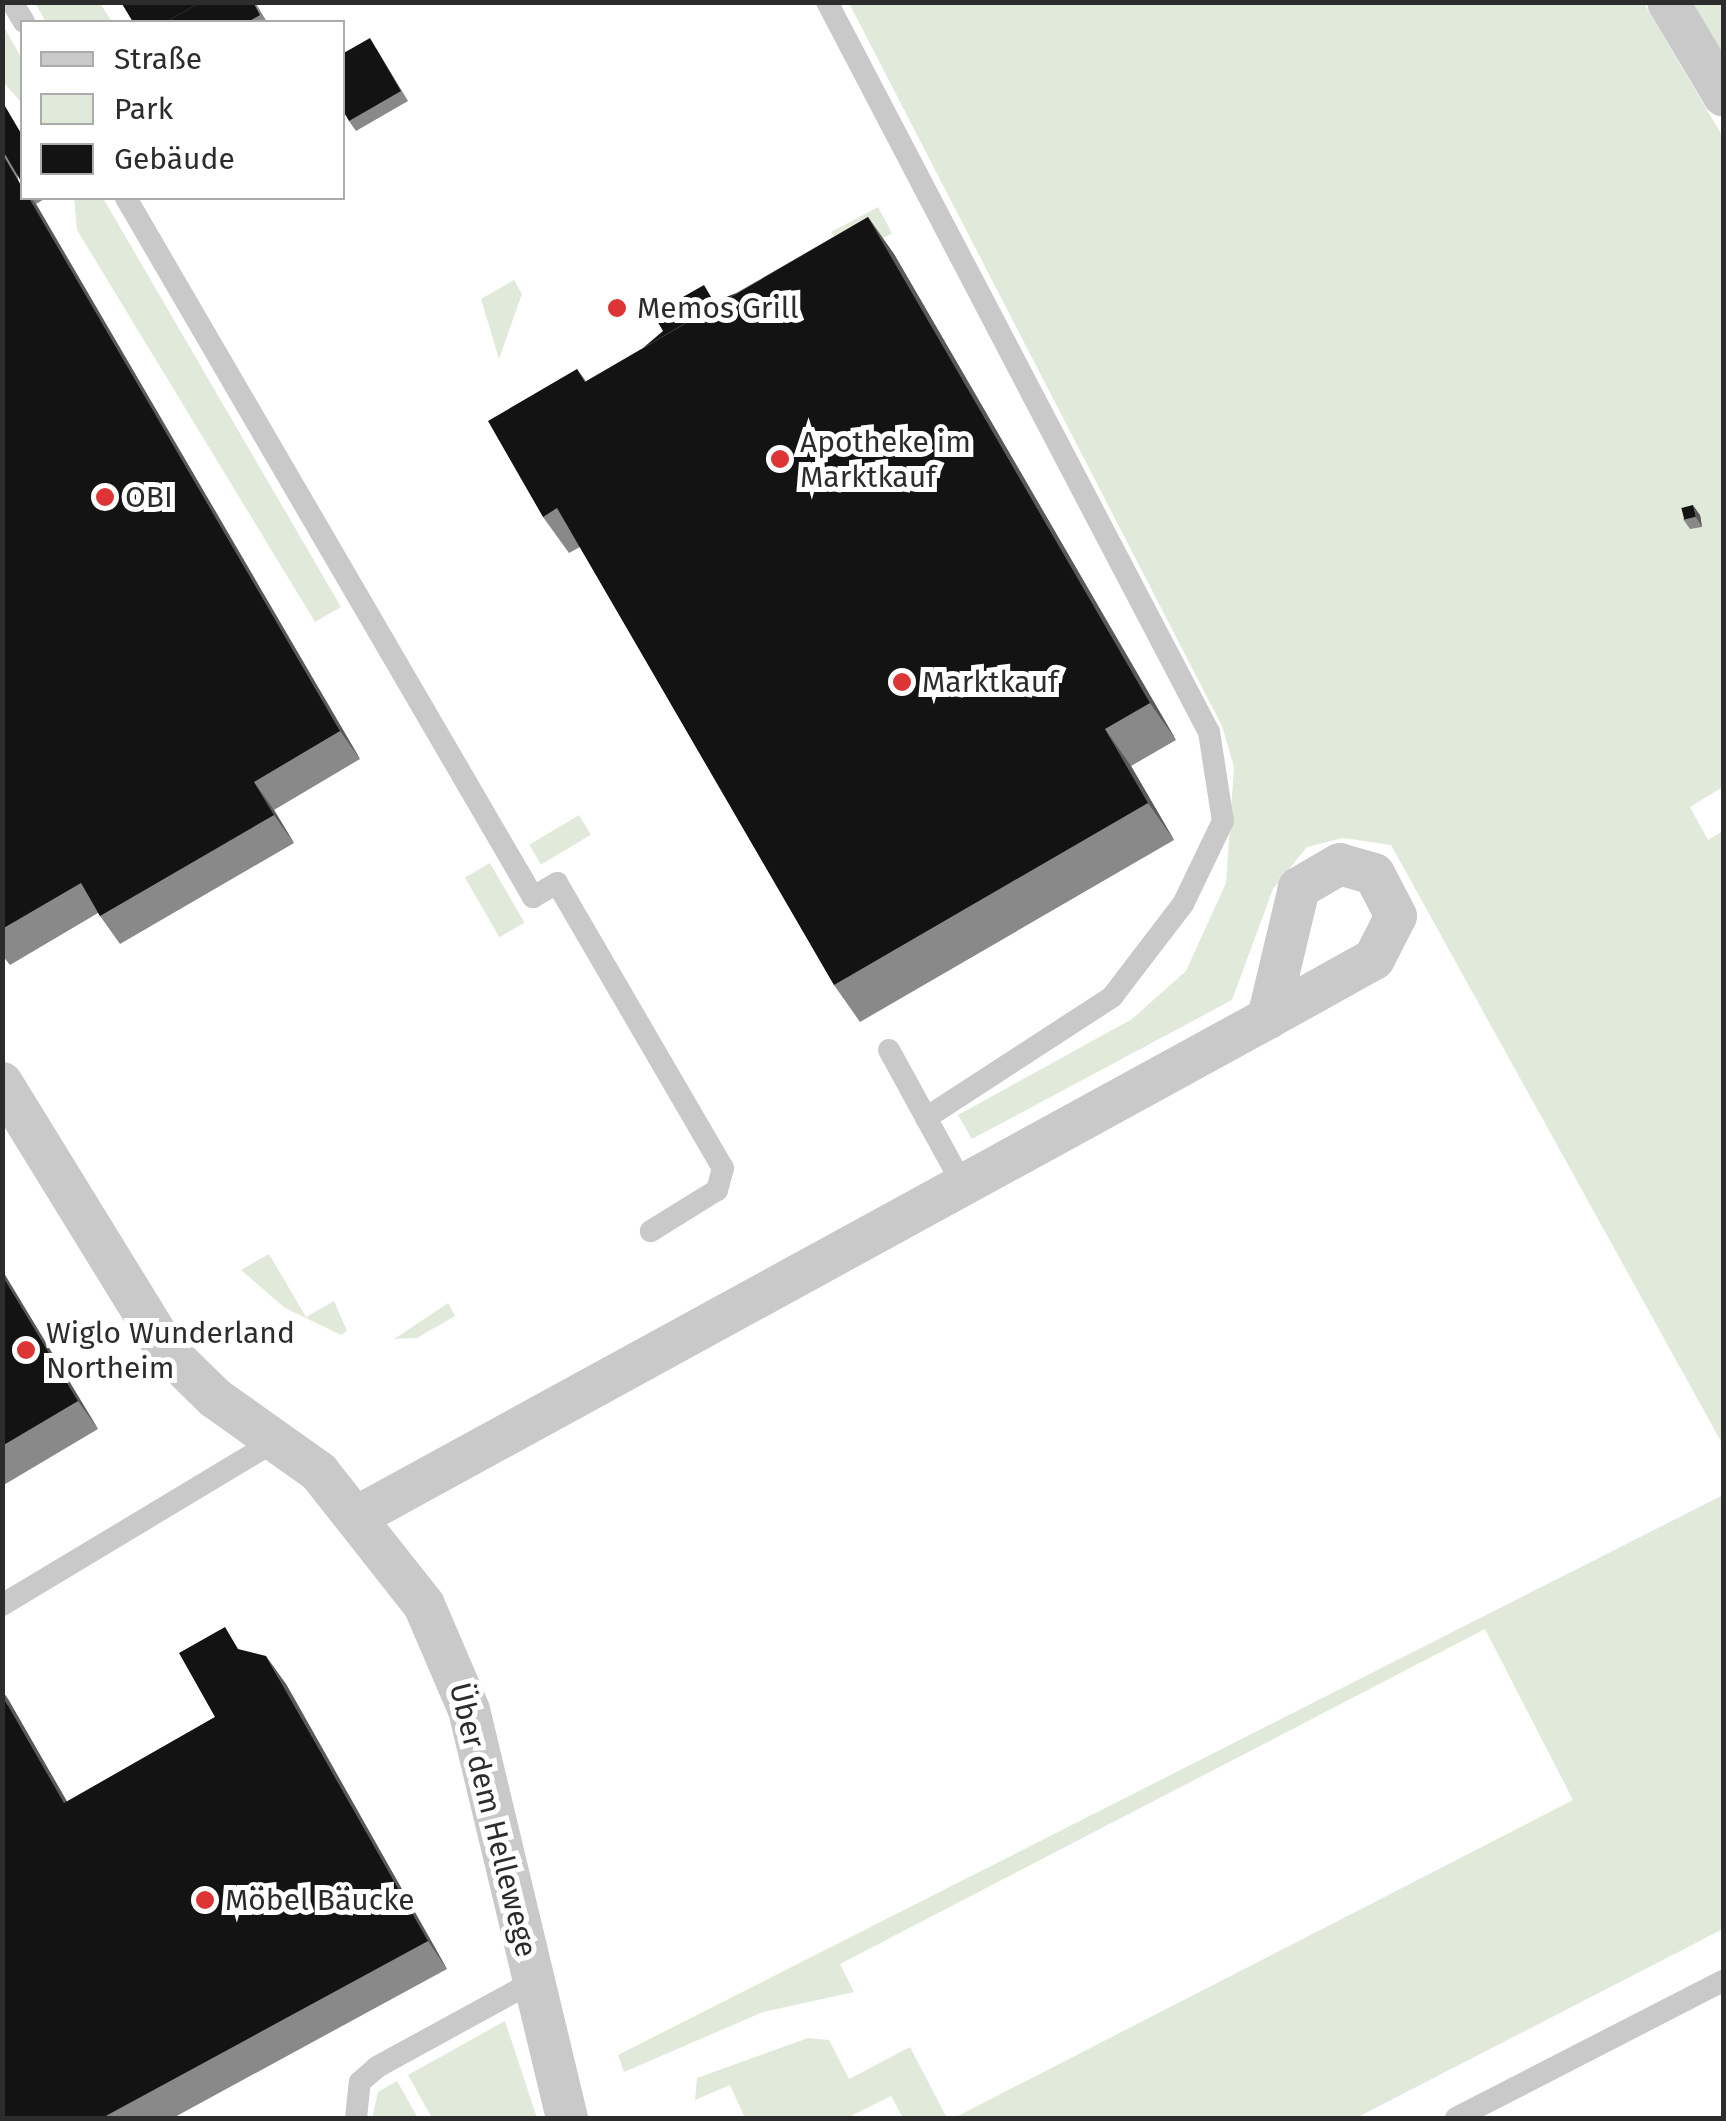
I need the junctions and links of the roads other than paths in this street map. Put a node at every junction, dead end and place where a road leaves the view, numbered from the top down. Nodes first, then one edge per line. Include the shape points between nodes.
1 (827, 2) edge
2 (1668, 2) edge
3 (1724, 96) edge
4 (127, 200) edge
5 (1268, 1018) dead end
6 (890, 1050) dead end
7 (2, 1083) edge
8 (926, 1118) junction
9 (963, 1186) junction
10 (651, 1230) dead end
11 (278, 1439) junction
12 (360, 1515) junction
13 (2, 1605) edge
14 (1724, 1980) edge
15 (534, 1981) junction
16 (356, 2118) edge
17 (567, 2118) edge
18 (1456, 2118) edge

1 - 8 lane via 1209,732 1223,822 1182,904 1112,996
2 - 3 street
4 - 10 lane via 533,897 557,883 723,1168 717,1190
5 - 9 street
6 - 8 lane
7 - 11 street, Über dem Hellewege via 156,1337 215,1398
8 - 9 lane
9 - 12 street
11 - 12 street, Über dem Hellewege
11 - 13 lane
12 - 15 street, Über dem Hellewege via 424,1604 456,1672
14 - 18 lane
15 - 16 lane via 377,2067 360,2082
15 - 17 street, Über dem Hellewege

